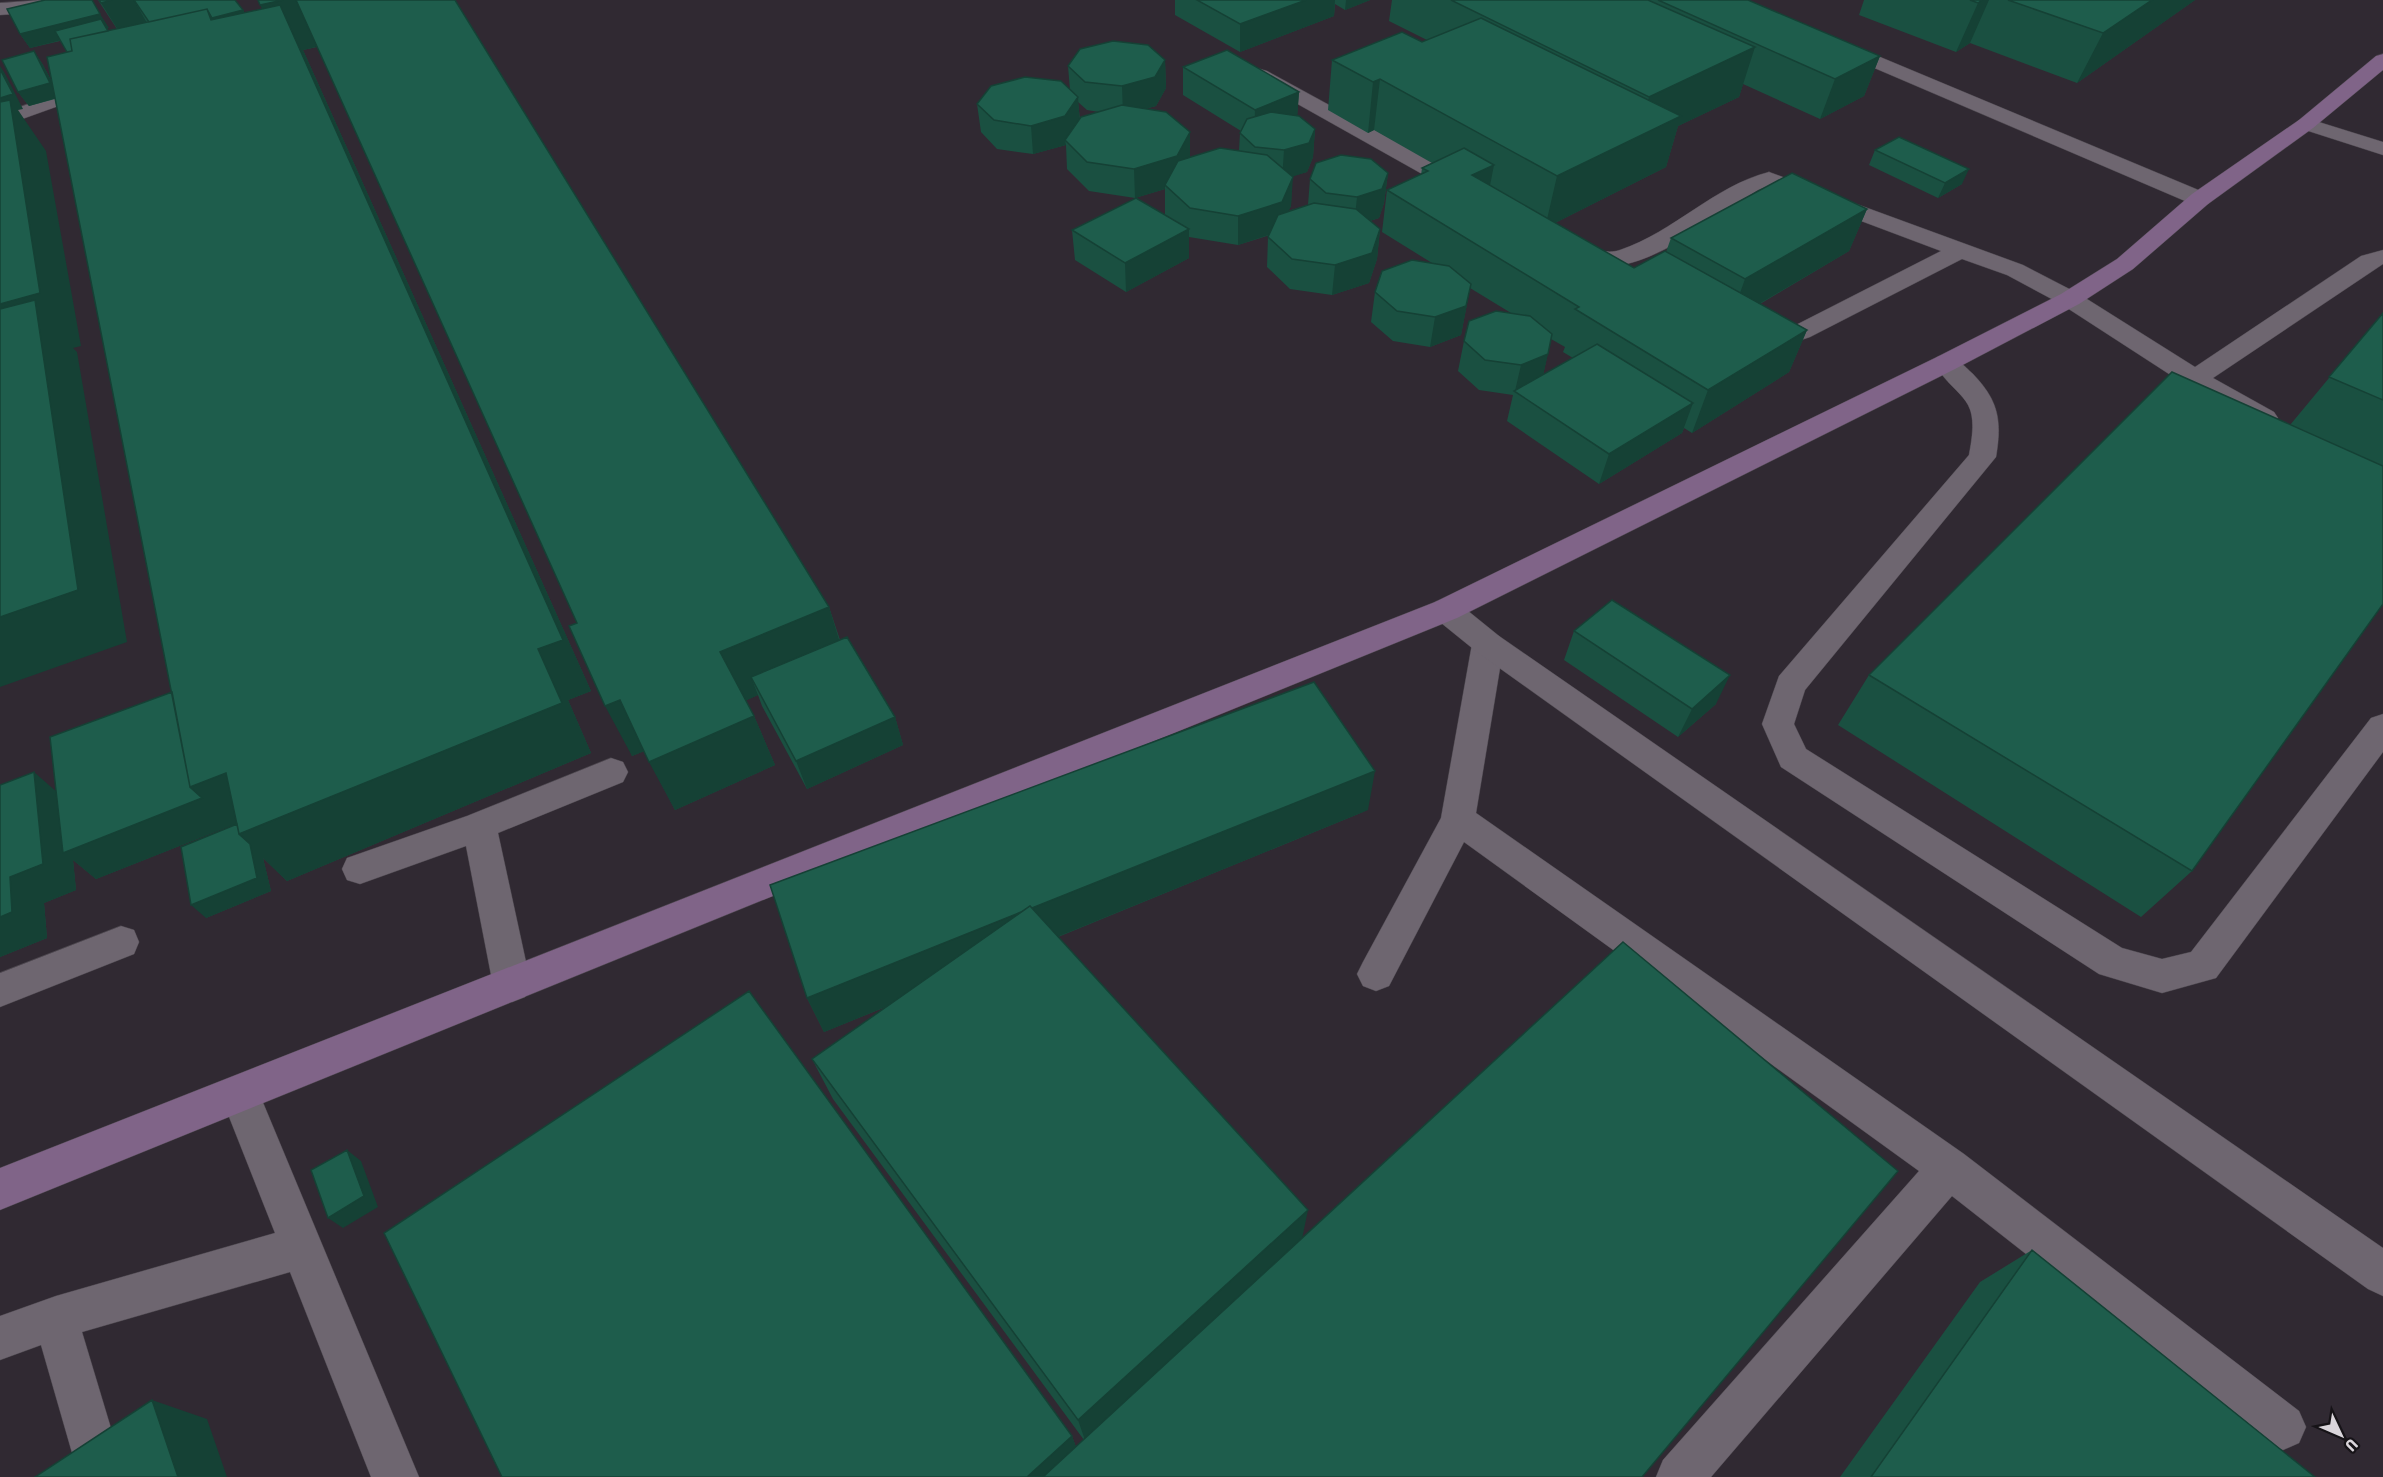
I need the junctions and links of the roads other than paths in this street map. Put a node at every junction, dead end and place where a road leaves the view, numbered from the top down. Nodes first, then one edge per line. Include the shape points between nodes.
1 (63, 0) edge
2 (0, 9) edge
3 (1818, 37) edge
4 (2383, 60) edge
5 (1243, 66) edge
6 (116, 80) edge
7 (0, 121) edge
8 (2306, 124) junction
9 (2383, 149) edge
10 (1482, 198) edge
11 (2200, 199) junction
12 (1555, 238) edge
13 (1962, 250) junction
14 (2383, 257) edge
15 (2070, 299) junction
16 (1801, 332) edge
17 (1946, 363) junction
18 (2195, 379) junction
19 (2289, 432) edge
20 (1446, 610) junction
21 (1488, 644) junction
22 (2383, 727) edge
23 (611, 772) dead end
24 (1458, 819) junction
25 (479, 826) junction
26 (360, 869) dead end
27 (121, 942) dead end
28 (1376, 975) dead end
29 (512, 985) junction
30 (0, 990) edge
31 (240, 1094) junction
32 (1949, 1168) junction
33 (0, 1189) edge
34 (302, 1247) junction
35 (2383, 1274) edge
36 (56, 1318) junction
37 (0, 1338) edge
38 (2283, 1427) dead end
39 (98, 1465) edge
40 (396, 1477) edge
41 (1680, 1477) edge

1 - 2 street
3 - 11 street
4 - 8 street
5 - 10 street
6 - 7 street
8 - 9 street
8 - 11 street
11 - 15 street via 2125,264
12 - 13 street via 1586,256 1610,261 1635,255 1750,185 1769,179
13 - 15 street via 2015,270
13 - 16 street
14 - 18 street via 2369,261
15 - 17 street
15 - 18 street
17 - 20 street
17 - 22 street via 1979,395 1989,430 1982,457 1790,685 1778,724 1793,758 2112,962 2162,976 2203,966
18 - 19 street
20 - 21 street
20 - 29 street
21 - 24 street
21 - 35 street
23 - 25 street
24 - 28 street
24 - 32 street
25 - 26 street
25 - 29 street
27 - 30 street
29 - 31 street
31 - 33 street
31 - 34 street
32 - 38 street
32 - 41 street
34 - 36 street
34 - 40 street
36 - 37 street
36 - 39 street

